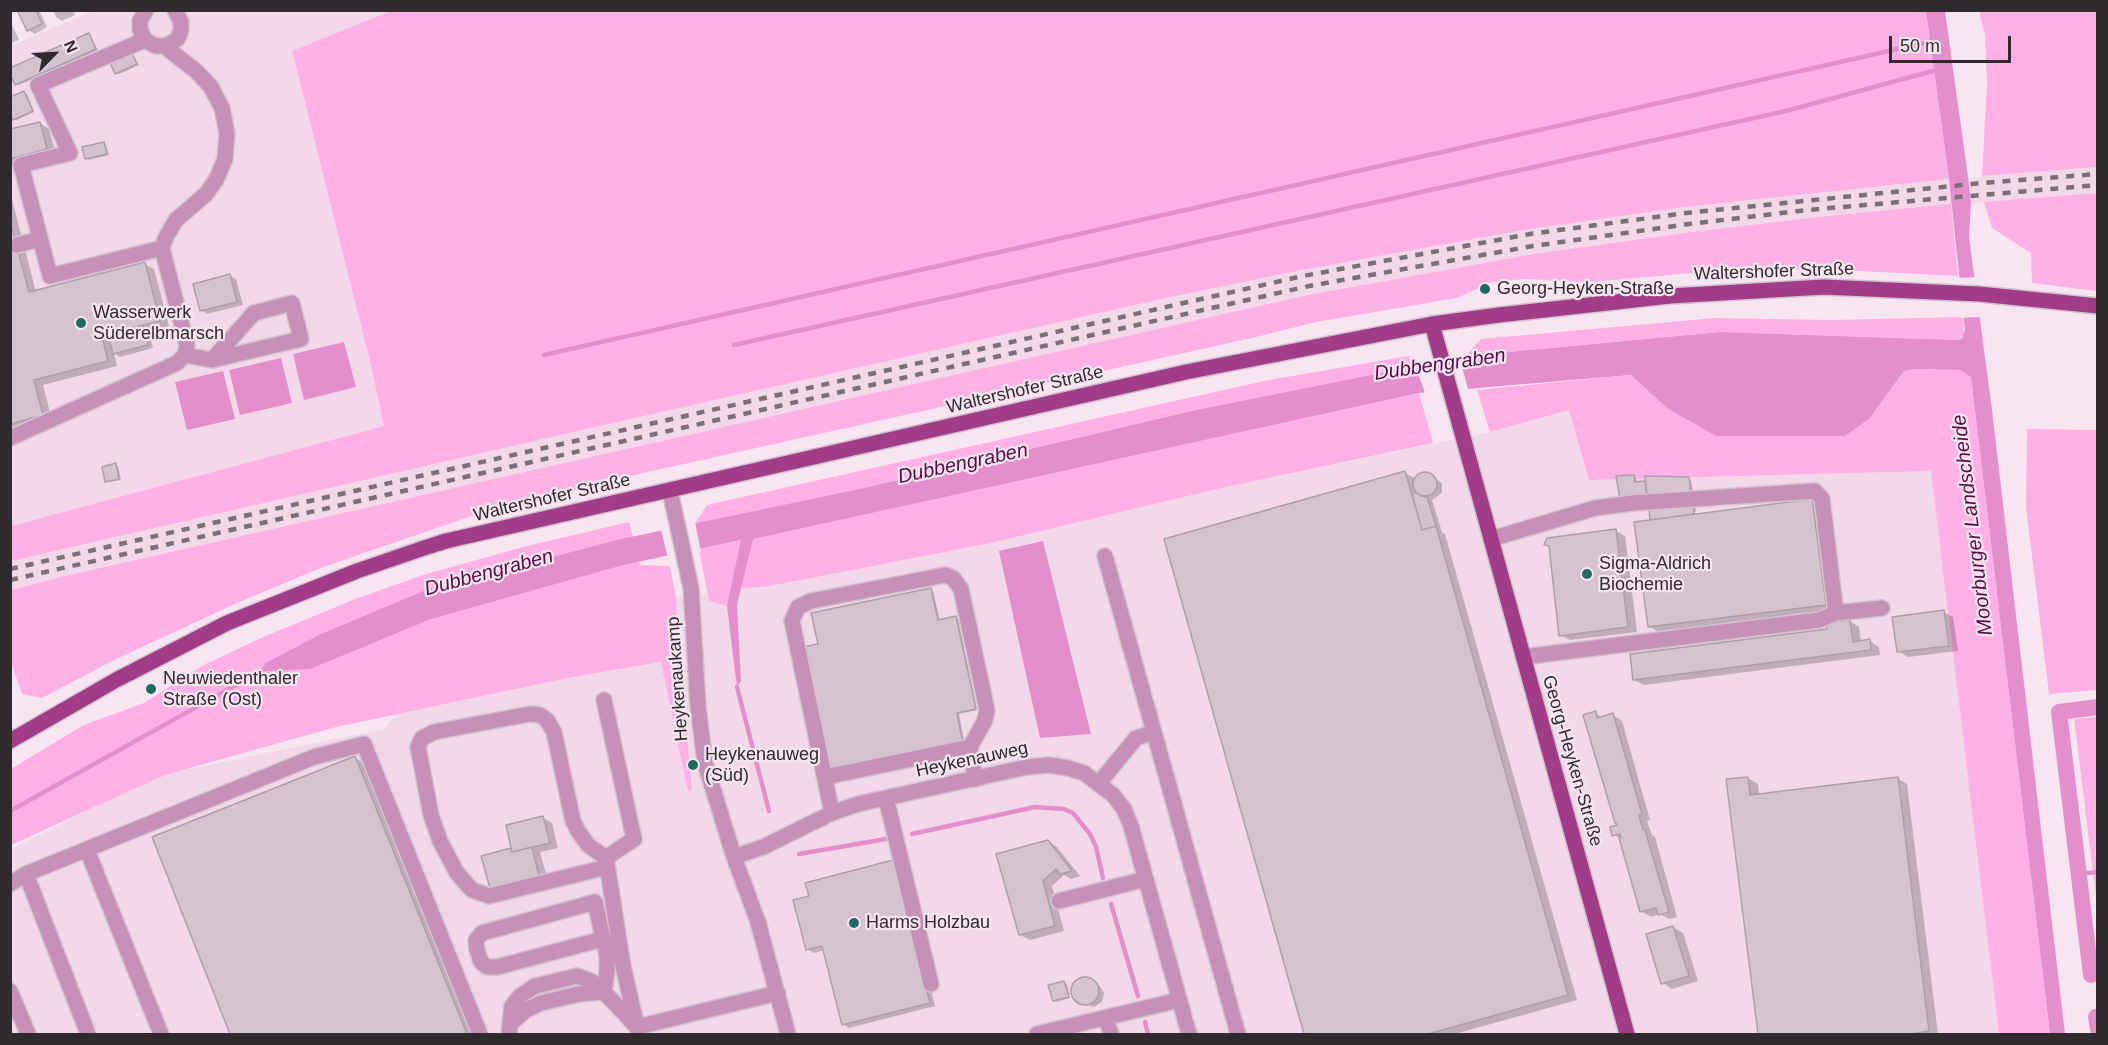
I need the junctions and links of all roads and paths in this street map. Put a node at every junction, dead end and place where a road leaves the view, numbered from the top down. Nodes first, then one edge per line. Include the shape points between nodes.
1 (146, 10) edge
2 (175, 10) edge
3 (145, 40) junction
4 (164, 46) junction
5 (40, 239) junction
6 (16, 245) dead end
7 (162, 248) junction
8 (2097, 306) edge
9 (1432, 324) junction
10 (185, 355) junction
11 (212, 360) junction
12 (10, 438) edge
13 (670, 491) junction
14 (1491, 539) junction
15 (1105, 556) dead end
16 (1882, 608) dead end
17 (1836, 613) junction
18 (1523, 657) junction
19 (604, 700) dead end
20 (1154, 732) junction
21 (10, 741) edge
22 (970, 747) junction
23 (825, 777) junction
24 (975, 779) junction
25 (1099, 783) junction
26 (886, 798) junction
27 (832, 813) junction
28 (87, 850) junction
29 (734, 857) junction
30 (607, 863) junction
31 (26, 874) junction
32 (1146, 879) junction
33 (10, 884) edge
34 (1059, 901) dead end
35 (603, 939) junction
36 (931, 984) dead end
37 (604, 992) junction
38 (778, 993) junction
39 (11, 994) edge
40 (1179, 1000) junction
41 (1106, 1018) junction
42 (510, 1029) edge
43 (635, 1032) edge
44 (28, 1035) edge
45 (88, 1035) edge
46 (161, 1035) edge
47 (480, 1035) edge
48 (788, 1035) edge
49 (1037, 1035) edge
50 (1111, 1035) edge
51 (1189, 1035) edge
52 (1238, 1035) edge
53 (1627, 1035) edge

1 - 3 street via 140,21
2 - 4 street via 181,30 178,38
3 - 4 street
3 - 5 street via 38,85 70,153 21,165
4 - 7 street via 211,87 222,108 227,133 225,159 216,180 176,220
5 - 6 street
5 - 7 street via 50,276
7 - 10 street via 187,345
8 - 9 main road, Waltershofer Straße via 1979,294 1824,287 1708,293
9 - 13 main road, Waltershofer Straße via 1186,372
9 - 14 main road, Georg-Heyken-Straße
10 - 11 street
10 - 12 street via 177,363
11 - 11 street via 300,339 292,303 254,313
13 - 21 main road, Waltershofer Straße via 446,541 357,571 227,623
13 - 29 street, Heykenaukamp via 687,562 705,763
14 - 17 street via 1595,508 1815,491 1822,499
14 - 18 main road, Georg-Heyken-Straße
15 - 20 street
16 - 17 street
17 - 18 street via 1819,620
18 - 53 main road, Georg-Heyken-Straße
19 - 30 street via 634,839
20 - 25 street via 1136,738
20 - 52 street
22 - 23 street
22 - 23 street via 987,710 961,589 953,578 945,575 811,601 798,607 792,621
22 - 24 street
23 - 27 street
24 - 25 street, Heykenauweg via 1049,765 1084,773
24 - 26 street, Heykenauweg
25 - 32 street, Heykenauweg via 1124,809
26 - 27 street, Heykenauweg
26 - 36 street
27 - 29 street, Heykenauweg
28 - 31 street
28 - 46 street
28 - 47 street via 314,757 364,744
29 - 38 street, Heykenaukamp
30 - 30 street via 489,896 472,890 457,873 431,815 418,747 422,738 434,732 540,715 554,732 573,820 588,845
30 - 43 street
31 - 33 street
31 - 45 street
32 - 34 street
32 - 40 street, Heykenauweg
35 - 35 street via 596,902 482,933 476,940 481,962 497,967
35 - 37 street via 608,971
37 - 42 street via 541,1003 526,1010
37 - 43 street
38 - 43 street
38 - 48 street, Heykenaukamp
39 - 44 street
40 - 41 street
40 - 51 street, Heykenauweg
41 - 49 street
41 - 50 street

